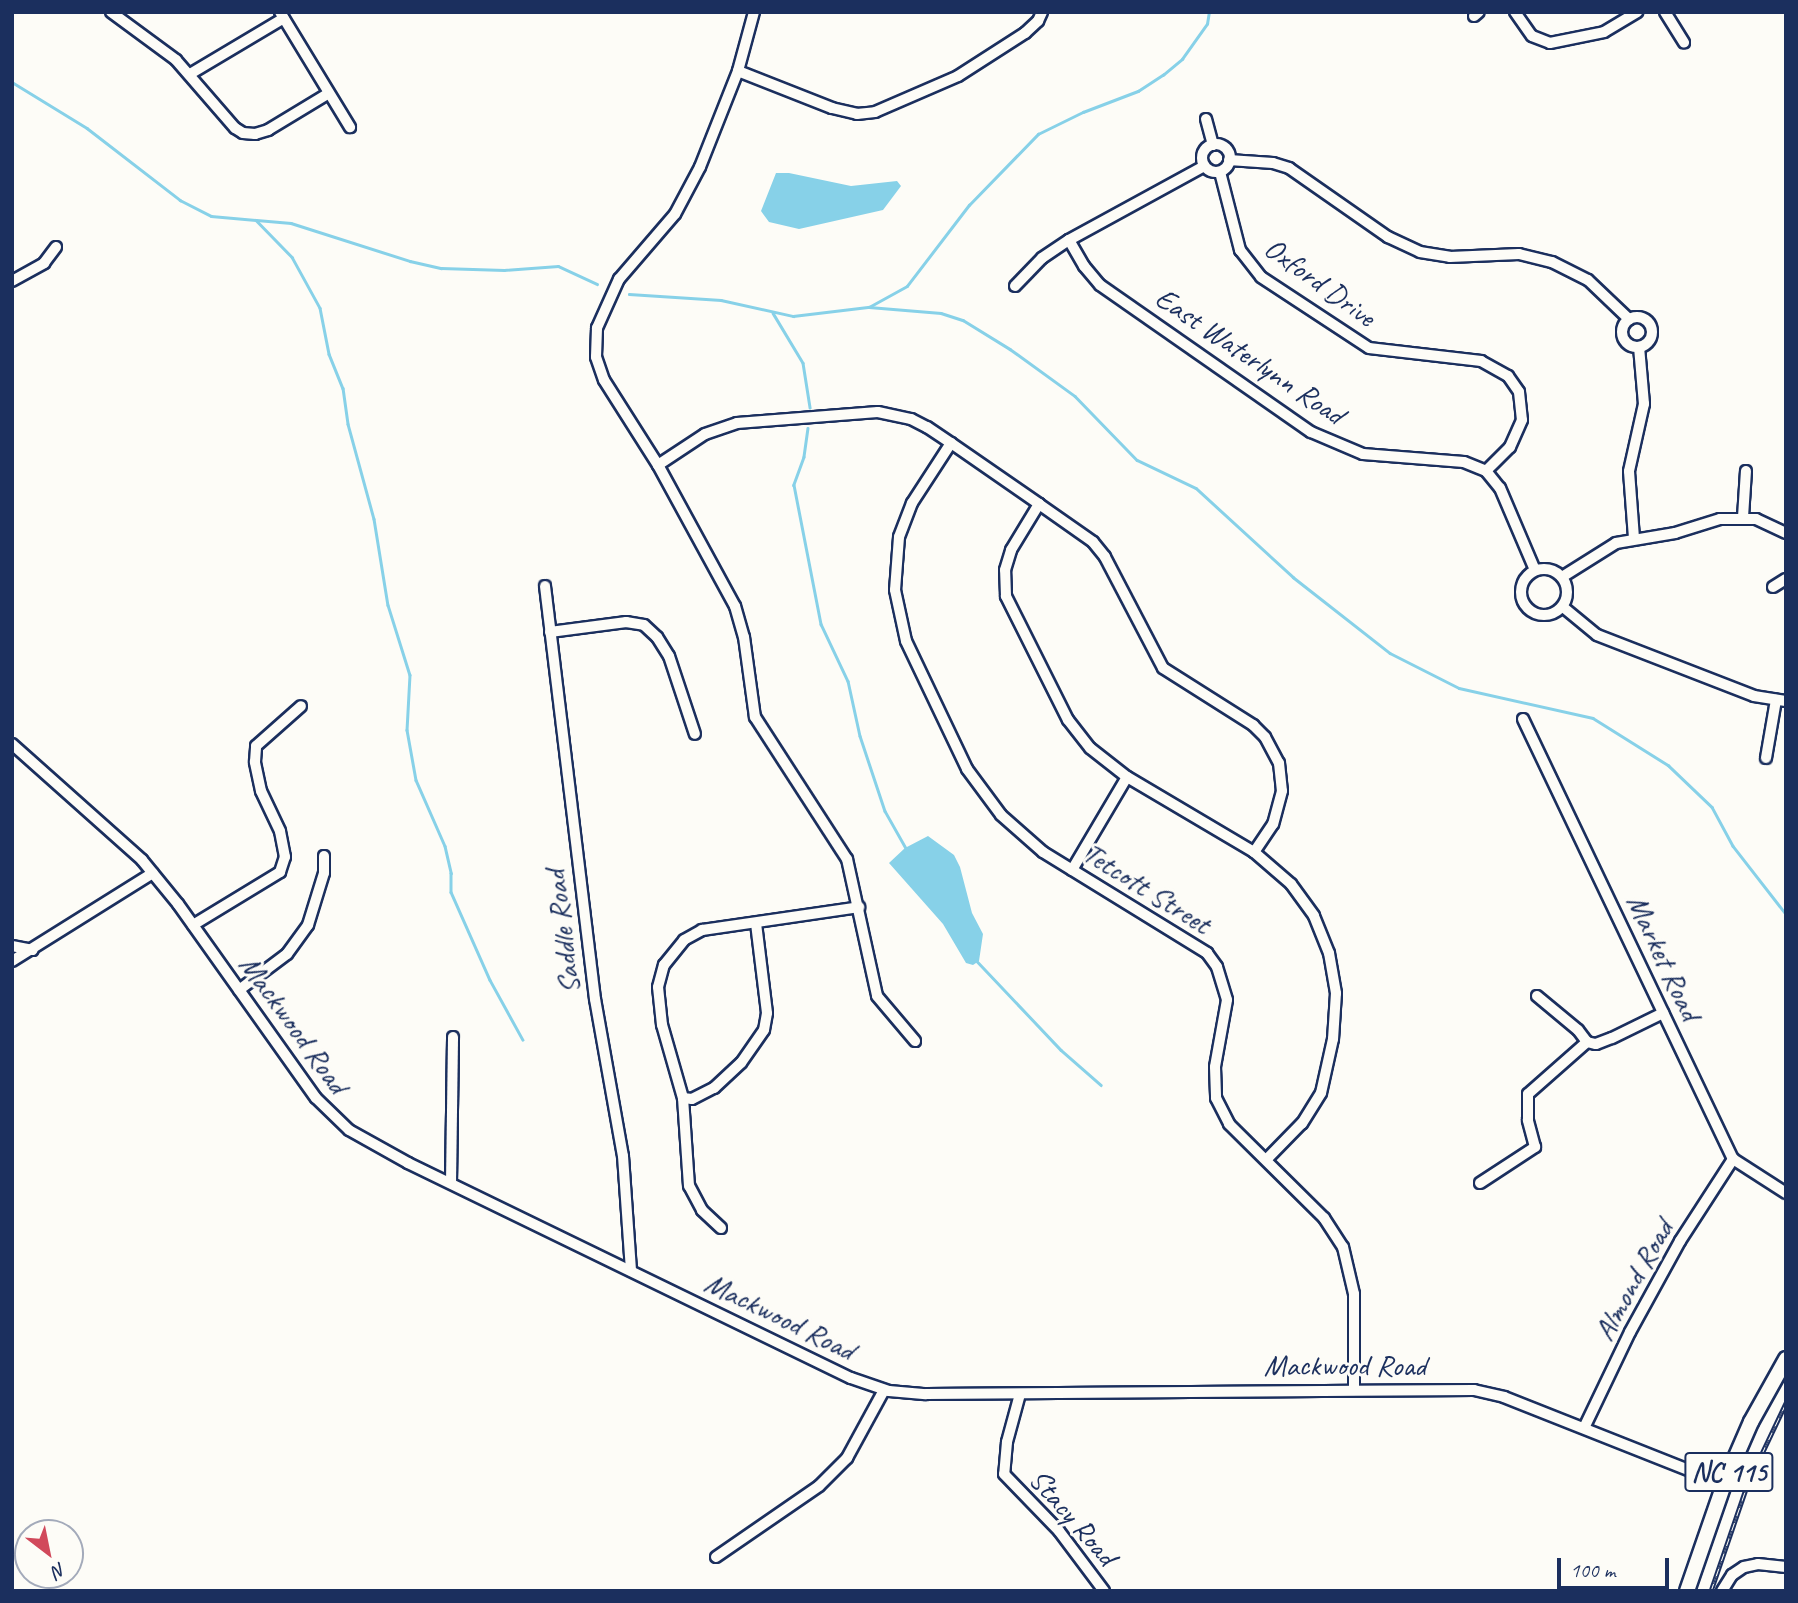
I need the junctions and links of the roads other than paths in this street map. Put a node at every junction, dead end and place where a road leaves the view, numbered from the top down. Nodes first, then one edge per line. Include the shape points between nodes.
1 (754, 12) edge
2 (1042, 12) edge
3 (1515, 12) edge
4 (1637, 12) edge
5 (1665, 12) edge
6 (118, 13) edge
7 (282, 15) edge
8 (1684, 42) dead end
9 (738, 71) junction
10 (190, 74) junction
11 (329, 93) junction
12 (1206, 119) dead end
13 (351, 127) dead end
14 (1213, 145) junction
15 (1229, 160) junction
16 (1204, 166) junction
17 (1220, 172) junction
18 (1069, 240) junction
19 (56, 247) dead end
20 (12, 281) edge
21 (1014, 286) dead end
22 (1629, 319) junction
23 (1639, 347) junction
24 (951, 443) junction
25 (658, 465) junction
26 (1486, 471) junction
27 (1746, 471) dead end
28 (1039, 504) junction
29 (1743, 517) junction
30 (1786, 533) edge
31 (1634, 538) junction
32 (1535, 570) junction
33 (1562, 577) junction
34 (1786, 579) edge
35 (545, 586) dead end
36 (1773, 587) dead end
37 (1563, 607) junction
38 (550, 632) junction
39 (1781, 700) edge
40 (300, 706) dead end
41 (1523, 719) dead end
42 (695, 734) dead end
43 (12, 744) edge
44 (1766, 758) dead end
45 (1127, 777) junction
46 (1254, 852) junction
47 (324, 856) dead end
48 (1073, 870) junction
49 (153, 873) junction
50 (859, 906) junction
51 (756, 924) junction
52 (193, 925) junction
53 (12, 946) edge
54 (33, 950) junction
55 (12, 961) edge
56 (239, 990) junction
57 (1537, 996) dead end
58 (1663, 1013) junction
59 (453, 1037) dead end
60 (915, 1041) dead end
61 (1587, 1042) junction
62 (682, 1098) junction
63 (1267, 1159) junction
64 (1733, 1159) junction
65 (451, 1183) junction
66 (1480, 1183) dead end
67 (1786, 1193) edge
68 (721, 1228) dead end
69 (631, 1270) junction
70 (1786, 1359) edge
71 (1354, 1389) junction
72 (884, 1390) junction
73 (1020, 1394) junction
74 (1584, 1428) junction
75 (1724, 1484) junction
76 (716, 1557) dead end
77 (1786, 1567) edge
78 (1104, 1591) edge
79 (1687, 1591) edge
80 (1722, 1591) edge

1 - 9 street
2 - 9 street via 1025,33 958,76 875,112 857,114 832,108
3 - 4 street via 1532,36 1550,43 1604,32
5 - 8 street
6 - 10 street
7 - 10 street
7 - 11 street
9 - 25 street via 680,205 620,279 597,328 596,357 604,380
10 - 11 street via 243,133 268,130
11 - 13 street
12 - 14 street
14 - 15 street via 1226,149
14 - 16 street via 1203,153
15 - 17 street
15 - 22 street via 1289,168 1388,237 1420,252 1450,257 1519,254 1552,262 1588,279
16 - 17 street
16 - 18 street
17 - 26 street, Oxford Drive via 1240,250 1261,277 1369,348 1481,361 1508,376 1519,392 1522,420 1510,447
18 - 21 street via 1042,258
18 - 26 street, East Waterlynn Road via 1101,285 1311,432 1363,454 1464,462
19 - 20 street via 44,262
22 - 23 street via 1623,337 1629,345
22 - 23 street via 1644,318 1652,330 1647,343
23 - 31 street via 1644,404 1629,471
24 - 25 street via 911,419 893,414 766,419 720,427
24 - 28 street
24 - 48 street, Tetcott Street via 912,503 899,537 895,590 900,622 950,734 985,796 1019,833
25 - 50 street via 735,606 755,717 848,859
26 - 32 street via 1500,488
27 - 29 street
28 - 45 street via 1011,550 1005,570 1006,596 1068,720 1090,748
28 - 46 street via 1093,542 1105,557 1163,668 1253,725 1273,750 1282,777 1280,807
29 - 30 street
29 - 31 street
31 - 33 street via 1605,548
32 - 33 street via 1553,571
32 - 37 street via 1521,585 1524,605 1545,616
33 - 37 street via 1568,593
34 - 36 street
35 - 38 street, Saddle Road
37 - 39 street via 1597,635 1754,696
38 - 42 street via 626,622 644,625 669,656
38 - 69 street, Saddle Road via 595,999 623,1156
39 - 44 street
40 - 52 street via 256,746 261,791 280,831 285,857 280,872
41 - 58 street, Market Road
43 - 49 street, Mackwood Road
45 - 46 street
45 - 48 street
46 - 63 street via 1291,884 1314,916 1329,953 1336,993 1333,1039 1321,1093 1302,1123
47 - 56 street via 324,873 308,925 287,954
48 - 63 street, Tetcott Street via 1207,953 1217,967 1227,1000 1215,1067 1216,1098 1229,1124
49 - 52 street, Mackwood Road
49 - 54 street
50 - 51 street
50 - 60 street via 877,996
51 - 62 street via 767,1013 764,1030 741,1063 714,1088 692,1099
51 - 62 street via 702,930 684,940 664,965 658,988 662,1025
52 - 56 street, Mackwood Road
53 - 54 street
54 - 55 street
56 - 65 street, Mackwood Road via 331,1115 358,1137
57 - 61 street
58 - 61 street via 1597,1044
58 - 64 street, Market Road
59 - 65 street
61 - 66 street via 1528,1094 1535,1147
62 - 68 street via 690,1186 702,1210
63 - 71 street, Tetcott Street via 1324,1218 1343,1247 1354,1294
64 - 67 street
64 - 74 street, Almond Road via 1679,1241
65 - 69 street, Mackwood Road
69 - 72 street, Mackwood Road
70 - 75 main road, NC 115
71 - 73 street, Mackwood Road
71 - 74 street, Mackwood Road via 1474,1390
72 - 73 street, Mackwood Road
72 - 76 street via 865,1430 838,1468
73 - 78 street, Stacy Road via 1004,1474 1059,1531
74 - 75 street, Mackwood Road
75 - 79 main road, NC 115
77 - 80 street via 1744,1567

